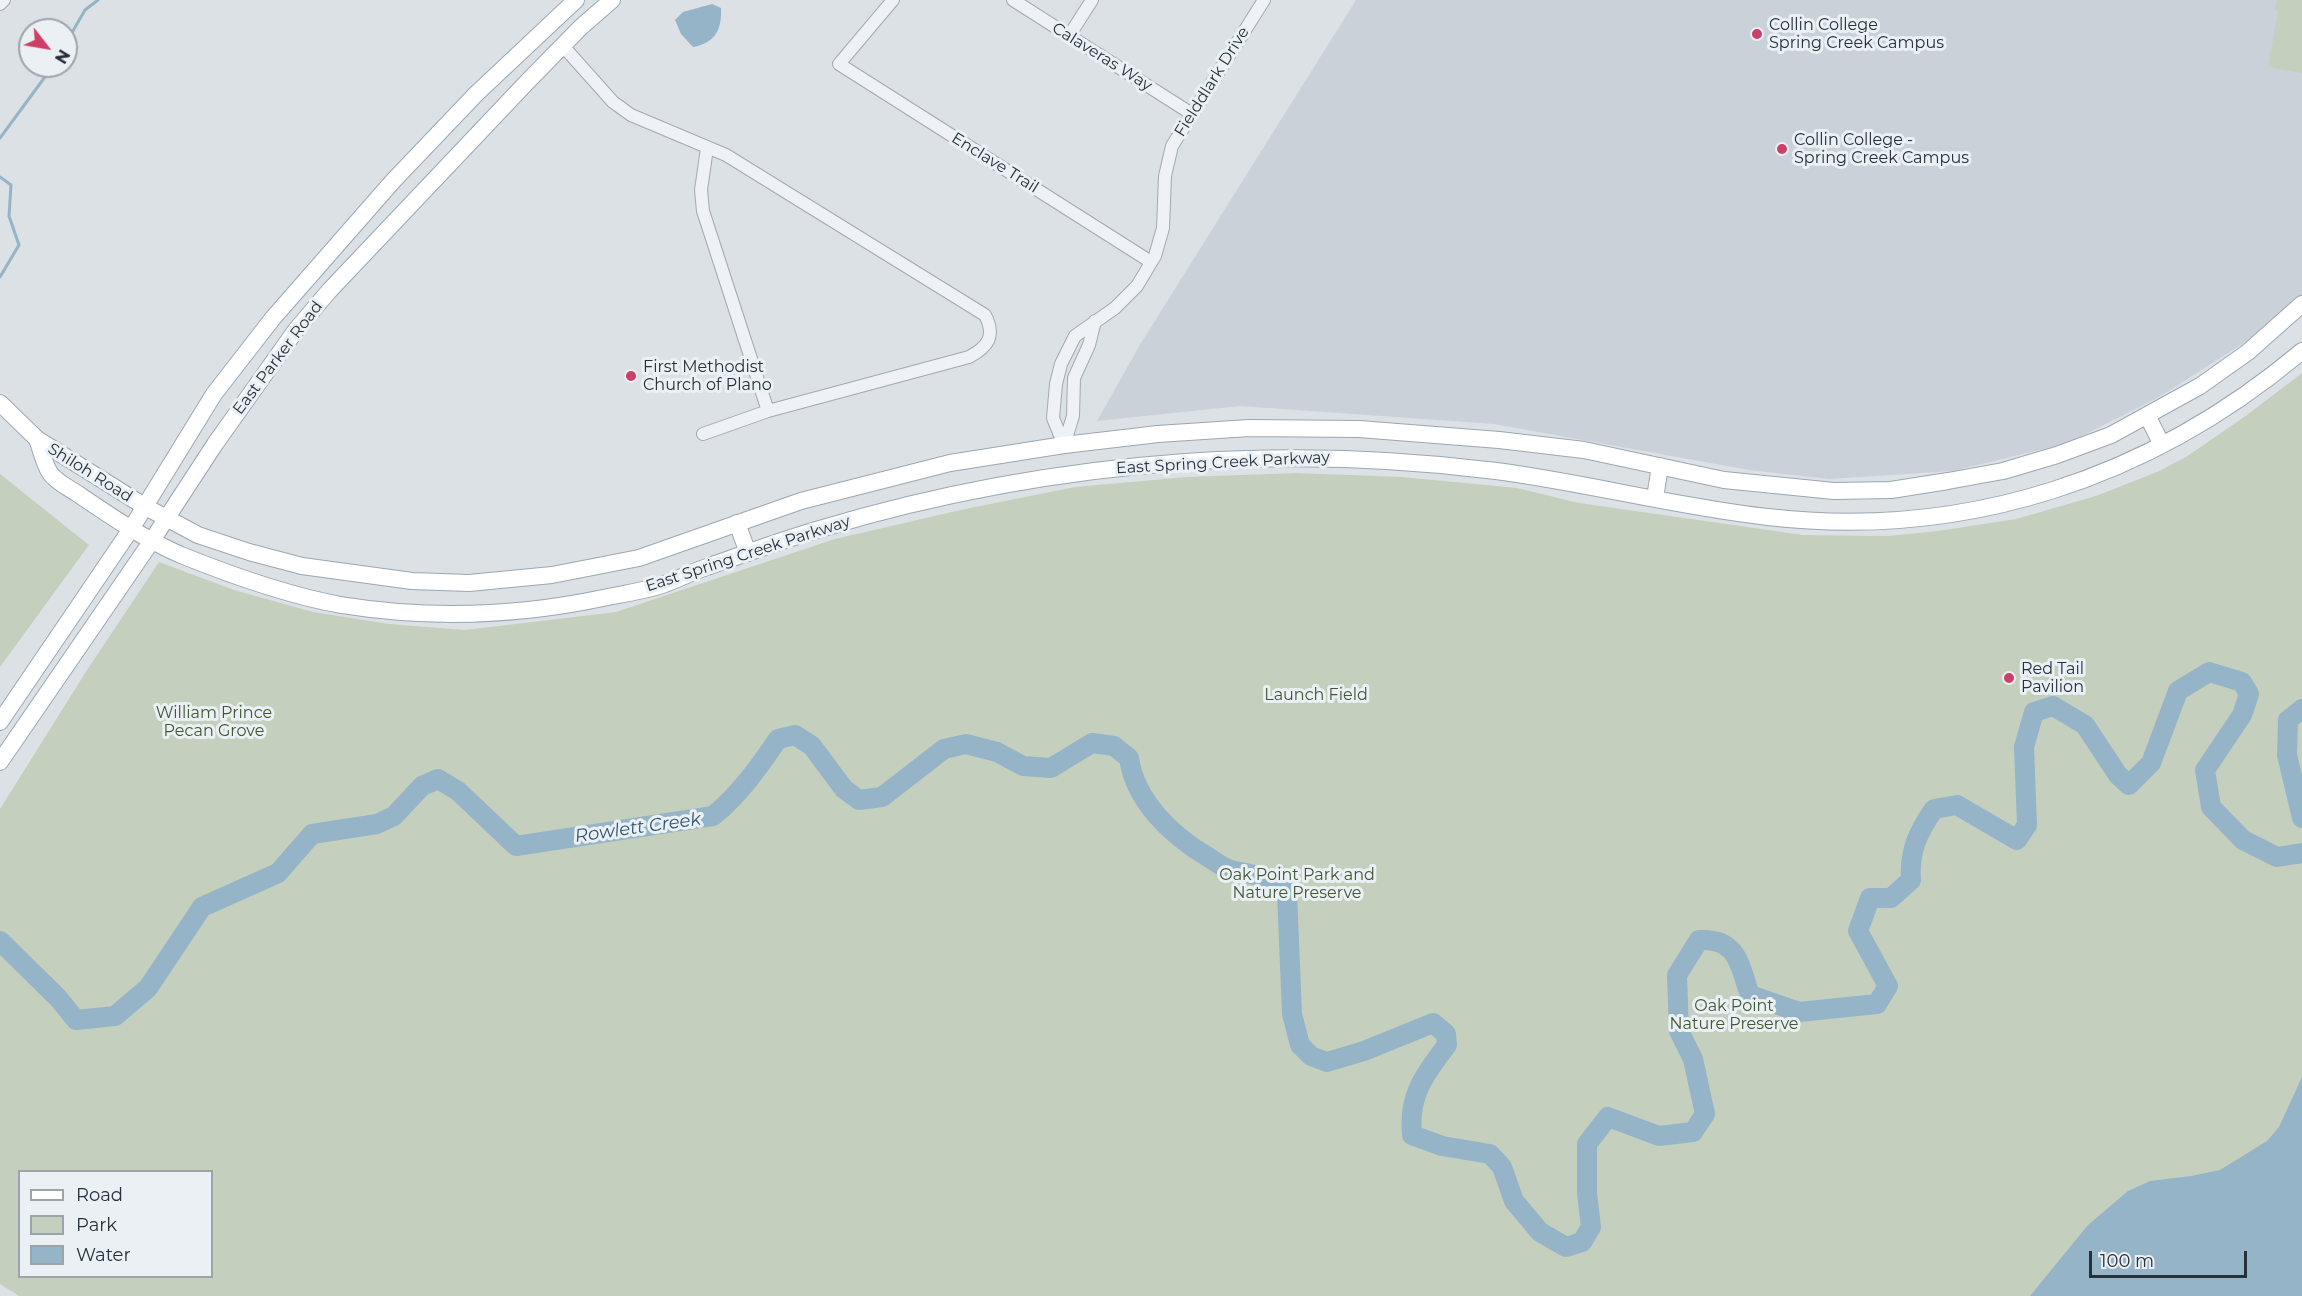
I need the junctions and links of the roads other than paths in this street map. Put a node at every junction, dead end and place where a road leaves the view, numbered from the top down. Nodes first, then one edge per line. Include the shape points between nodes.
1 (4, 0) edge
2 (576, 0) edge
3 (612, 0) edge
4 (893, 0) edge
5 (1013, 0) edge
6 (1092, 0) edge
7 (1264, 0) edge
8 (0, 4) edge
9 (546, 28) junction
10 (1069, 36) junction
11 (563, 46) junction
12 (1192, 114) junction
13 (707, 148) junction
14 (348, 233) junction
15 (366, 252) junction
16 (1151, 262) junction
17 (2302, 304) edge
18 (1095, 321) junction
19 (2302, 351) edge
20 (5, 408) edge
21 (768, 411) junction
22 (2147, 415) junction
23 (703, 434) dead end
24 (37, 440) junction
25 (1064, 445) junction
26 (2162, 445) junction
27 (1660, 466) junction
28 (1069, 473) junction
29 (1655, 498) junction
30 (144, 506) junction
31 (167, 519) junction
32 (737, 523) junction
33 (131, 529) junction
34 (151, 542) junction
35 (748, 553) junction
36 (0, 722) edge
37 (0, 762) edge

1 - 8 street
2 - 9 main road, East Parker Road
3 - 11 main road, East Parker Road
4 - 16 street, Enclave Trail via 839,64
5 - 10 street, Calaveras Way
6 - 10 street
7 - 12 street, Fielddlark Drive
9 - 11 main road
9 - 14 main road, East Parker Road via 469,102
10 - 12 street, Calaveras Way
11 - 13 street via 622,109
11 - 15 main road, East Parker Road
12 - 16 street, Fielddlark Drive via 1172,146 1165,176 1163,228
13 - 21 street via 701,190 703,211
13 - 21 street via 726,155 986,315 991,325 990,338 982,350 969,357
14 - 15 main road
14 - 30 main road, East Parker Road via 246,351 192,427
15 - 31 main road, East Parker Road via 290,338
16 - 18 street, Fielddlark Drive via 1137,286
17 - 22 main road, East Spring Creek Parkway via 2248,352 2200,386
18 - 25 street via 1074,378 1073,416
18 - 25 street, Fielddlark Drive via 1075,336 1061,364 1053,418
19 - 26 main road, East Spring Creek Parkway via 2249,394
20 - 24 main road, Shiloh Road
21 - 23 street
22 - 26 main road
22 - 27 main road, East Spring Creek Parkway via 2111,435 2014,468 1891,490 1834,490 1724,480
24 - 30 main road, Shiloh Road
24 - 33 main road, Shiloh Road via 51,476
25 - 27 main road, East Spring Creek Parkway via 1249,428 1359,429 1584,450
25 - 28 main road
25 - 32 main road, East Spring Creek Parkway via 910,472 801,501
26 - 29 main road, East Spring Creek Parkway via 2107,472 2054,490 1917,520 1804,521
27 - 29 main road
28 - 29 main road, East Spring Creek Parkway via 1192,462 1346,458 1494,471
28 - 35 main road, East Spring Creek Parkway via 1005,483 878,512
30 - 31 main road, East Spring Creek Parkway
30 - 33 main road, East Parker Road
31 - 32 main road, East Spring Creek Parkway via 198,535 302,566 412,581 469,583 552,575 639,558
31 - 34 main road, East Parker Road
32 - 35 main road
33 - 34 main road, East Spring Creek Parkway
33 - 36 main road, East Parker Road
34 - 35 main road, East Spring Creek Parkway via 232,575 298,595 337,604 417,613 506,613 564,606 662,585
34 - 37 main road, East Parker Road

